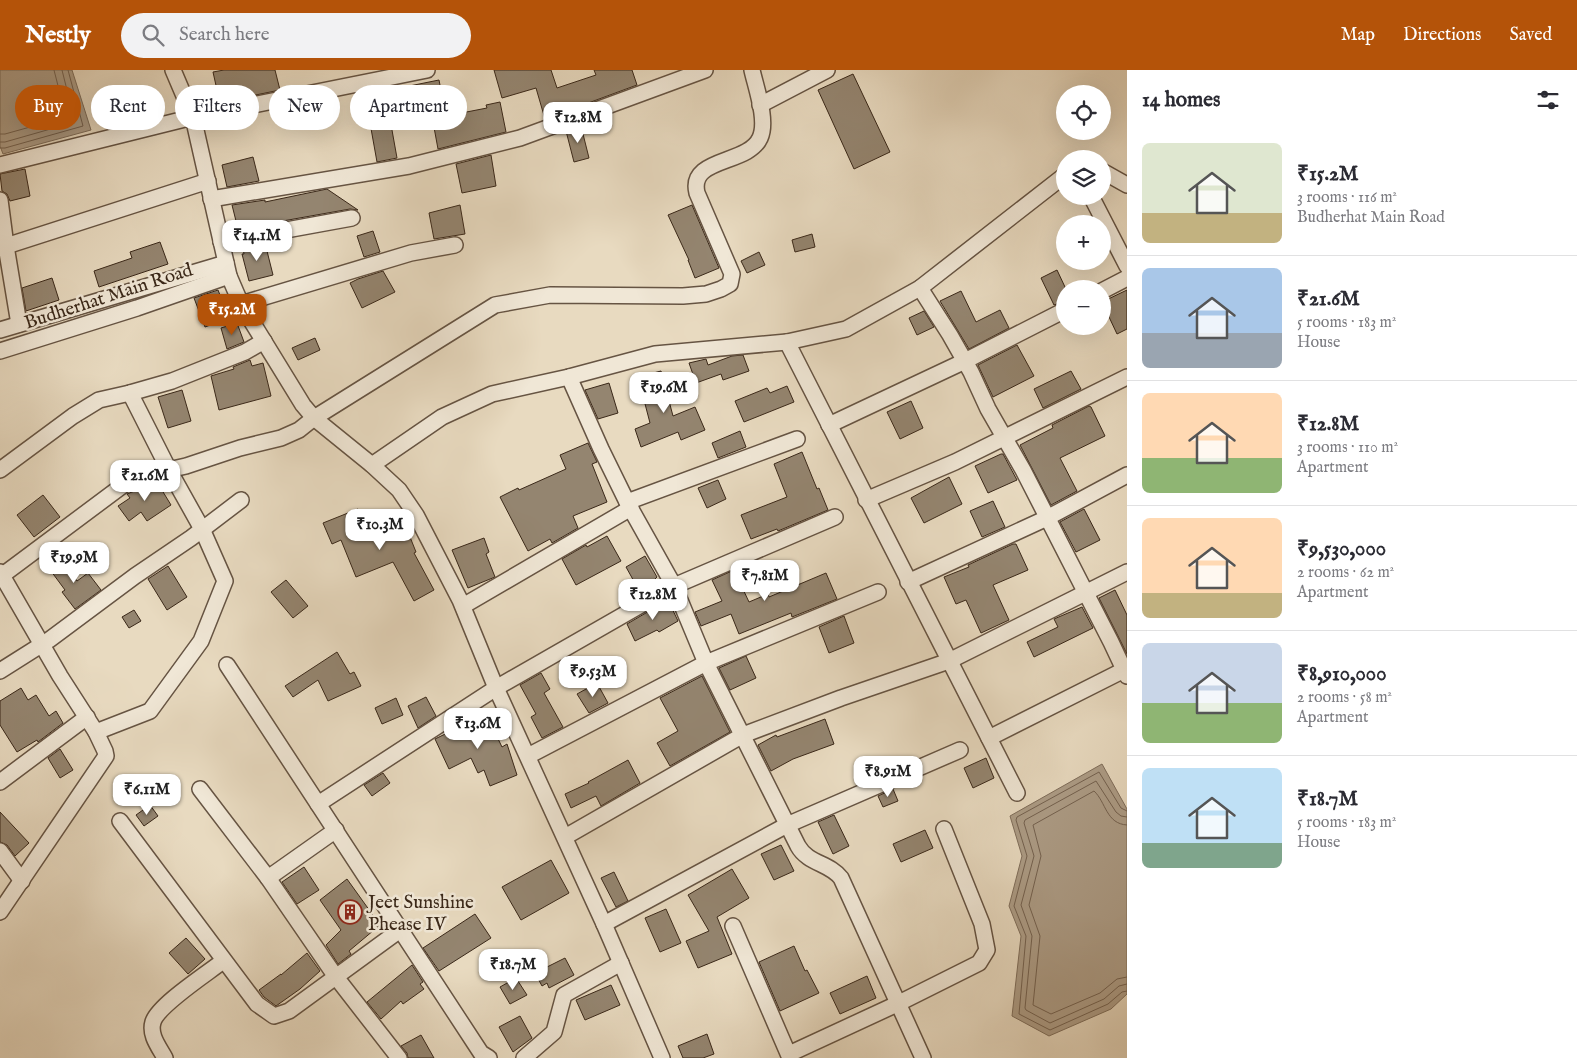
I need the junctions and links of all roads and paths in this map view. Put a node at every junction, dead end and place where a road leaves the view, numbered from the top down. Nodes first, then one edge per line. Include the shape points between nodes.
1 (173, 70) edge
2 (426, 70) edge
3 (705, 70) edge
4 (752, 70) edge
5 (828, 70) edge
6 (180, 85) edge
7 (259, 104) edge
8 (760, 105) junction
9 (175, 122) edge
10 (197, 130) edge
11 (0, 165) edge
12 (1111, 176) edge
13 (208, 182) junction
14 (1056, 182) edge
15 (1127, 185) edge
16 (211, 199) junction
17 (0, 200) edge
18 (1096, 205) edge
19 (352, 218) dead end
20 (221, 242) junction
21 (455, 246) dead end
22 (3, 247) edge
23 (1127, 266) edge
24 (227, 269) junction
25 (1127, 278) edge
26 (1111, 286) edge
27 (920, 288) junction
28 (241, 304) junction
29 (1056, 315) edge
30 (19, 324) junction
31 (0, 330) edge
32 (264, 341) junction
33 (787, 342) junction
34 (0, 351) edge
35 (965, 361) junction
36 (569, 377) junction
37 (1127, 377) edge
38 (130, 393) junction
39 (314, 418) junction
40 (829, 425) junction
41 (1005, 438) junction
42 (797, 439) dead end
43 (372, 465) junction
44 (0, 470) edge
45 (169, 470) junction
46 (1127, 475) edge
47 (241, 500) dead end
48 (866, 500) junction
49 (629, 505) junction
50 (835, 517) dead end
51 (1047, 518) junction
52 (202, 529) junction
53 (1127, 572) edge
54 (1, 575) edge
55 (908, 582) junction
56 (674, 586) junction
57 (878, 592) dead end
58 (1086, 593) junction
59 (463, 606) junction
60 (42, 645) junction
61 (949, 661) junction
62 (706, 663) junction
63 (227, 665) dead end
64 (0, 671) edge
65 (1126, 673) edge
66 (496, 688) junction
67 (87, 717) junction
68 (96, 732) junction
69 (743, 734) junction
70 (989, 738) junction
71 (960, 750) dead end
72 (528, 756) junction
73 (0, 782) edge
74 (200, 789) dead end
75 (1016, 794) dead end
76 (318, 804) junction
77 (120, 821) dead end
78 (787, 824) junction
79 (944, 829) dead end
80 (336, 830) junction
81 (565, 837) junction
82 (0, 851) edge
83 (268, 878) junction
84 (22, 880) junction
85 (0, 912) edge
86 (604, 924) junction
87 (733, 926) dead end
88 (400, 930) junction
89 (223, 961) junction
90 (622, 963) junction
91 (336, 977) junction
92 (897, 1004) junction
93 (789, 1056) edge
94 (165, 1058) edge
95 (399, 1058) edge
96 (489, 1058) edge
97 (525, 1058) edge
98 (662, 1058) edge
99 (923, 1058) edge

1 - 6 street
2 - 7 street
3 - 16 street via 520,138 409,166
4 - 8 street
5 - 8 street
8 - 39 street via 761,137 754,147 698,174 694,183 732,274 730,284 706,294 550,296 494,305
9 - 11 street
10 - 13 street
12 - 15 street
13 - 16 street
13 - 22 street
14 - 27 street
16 - 20 street
17 - 22 street
18 - 23 street
19 - 20 street
20 - 24 street
21 - 28 street via 411,253
22 - 30 street
24 - 28 street
24 - 30 street, Budherhat Main Road
24 - 34 street, Budherhat Main Road via 137,308
25 - 26 street
27 - 33 street via 846,329
27 - 35 street
28 - 32 street
29 - 35 street
30 - 31 street, Budherhat Main Road
32 - 38 street via 245,352 172,381
32 - 39 street
33 - 36 street via 655,354
33 - 40 street
35 - 40 street
35 - 41 street
36 - 43 street via 483,398 442,417
36 - 49 street
37 - 41 street
38 - 44 street via 98,400
38 - 45 street
39 - 43 street
39 - 45 street via 281,438
40 - 48 street
41 - 48 street
41 - 51 street
42 - 49 street
43 - 59 street via 399,490 416,515
45 - 52 street
45 - 54 street via 126,483
46 - 51 street
47 - 52 street
48 - 55 street
49 - 56 street
49 - 59 street
50 - 56 street
51 - 55 street
51 - 58 street
52 - 60 street
52 - 68 street via 225,581 201,641 150,710
53 - 58 street
54 - 60 street
55 - 61 street
56 - 62 street
56 - 66 street
57 - 62 street
58 - 61 street
58 - 65 street
59 - 66 street
60 - 64 street
60 - 67 street
61 - 69 street
61 - 70 street
62 - 69 street
62 - 72 street
63 - 76 street
65 - 70 street
66 - 72 street
66 - 76 street
67 - 68 street
67 - 73 street
68 - 84 street via 106,751 104,762
69 - 78 street
69 - 81 street
70 - 75 street
71 - 78 street
72 - 81 street
74 - 83 street
76 - 80 street
77 - 89 street
78 - 86 street
78 - 92 street via 802,853 841,878
79 - 92 street via 982,924 987,950 979,963
80 - 83 street
80 - 88 street
81 - 86 street
82 - 84 street
83 - 91 street
84 - 85 street
86 - 90 street
87 - 93 street
88 - 91 street
88 - 96 street via 481,1053
89 - 91 street via 257,1004 274,1016 289,1011
89 - 94 street via 163,1007 153,1022 153,1036
90 - 97 street via 564,995 554,1032
90 - 98 street
91 - 95 street
92 - 93 street
92 - 99 street

